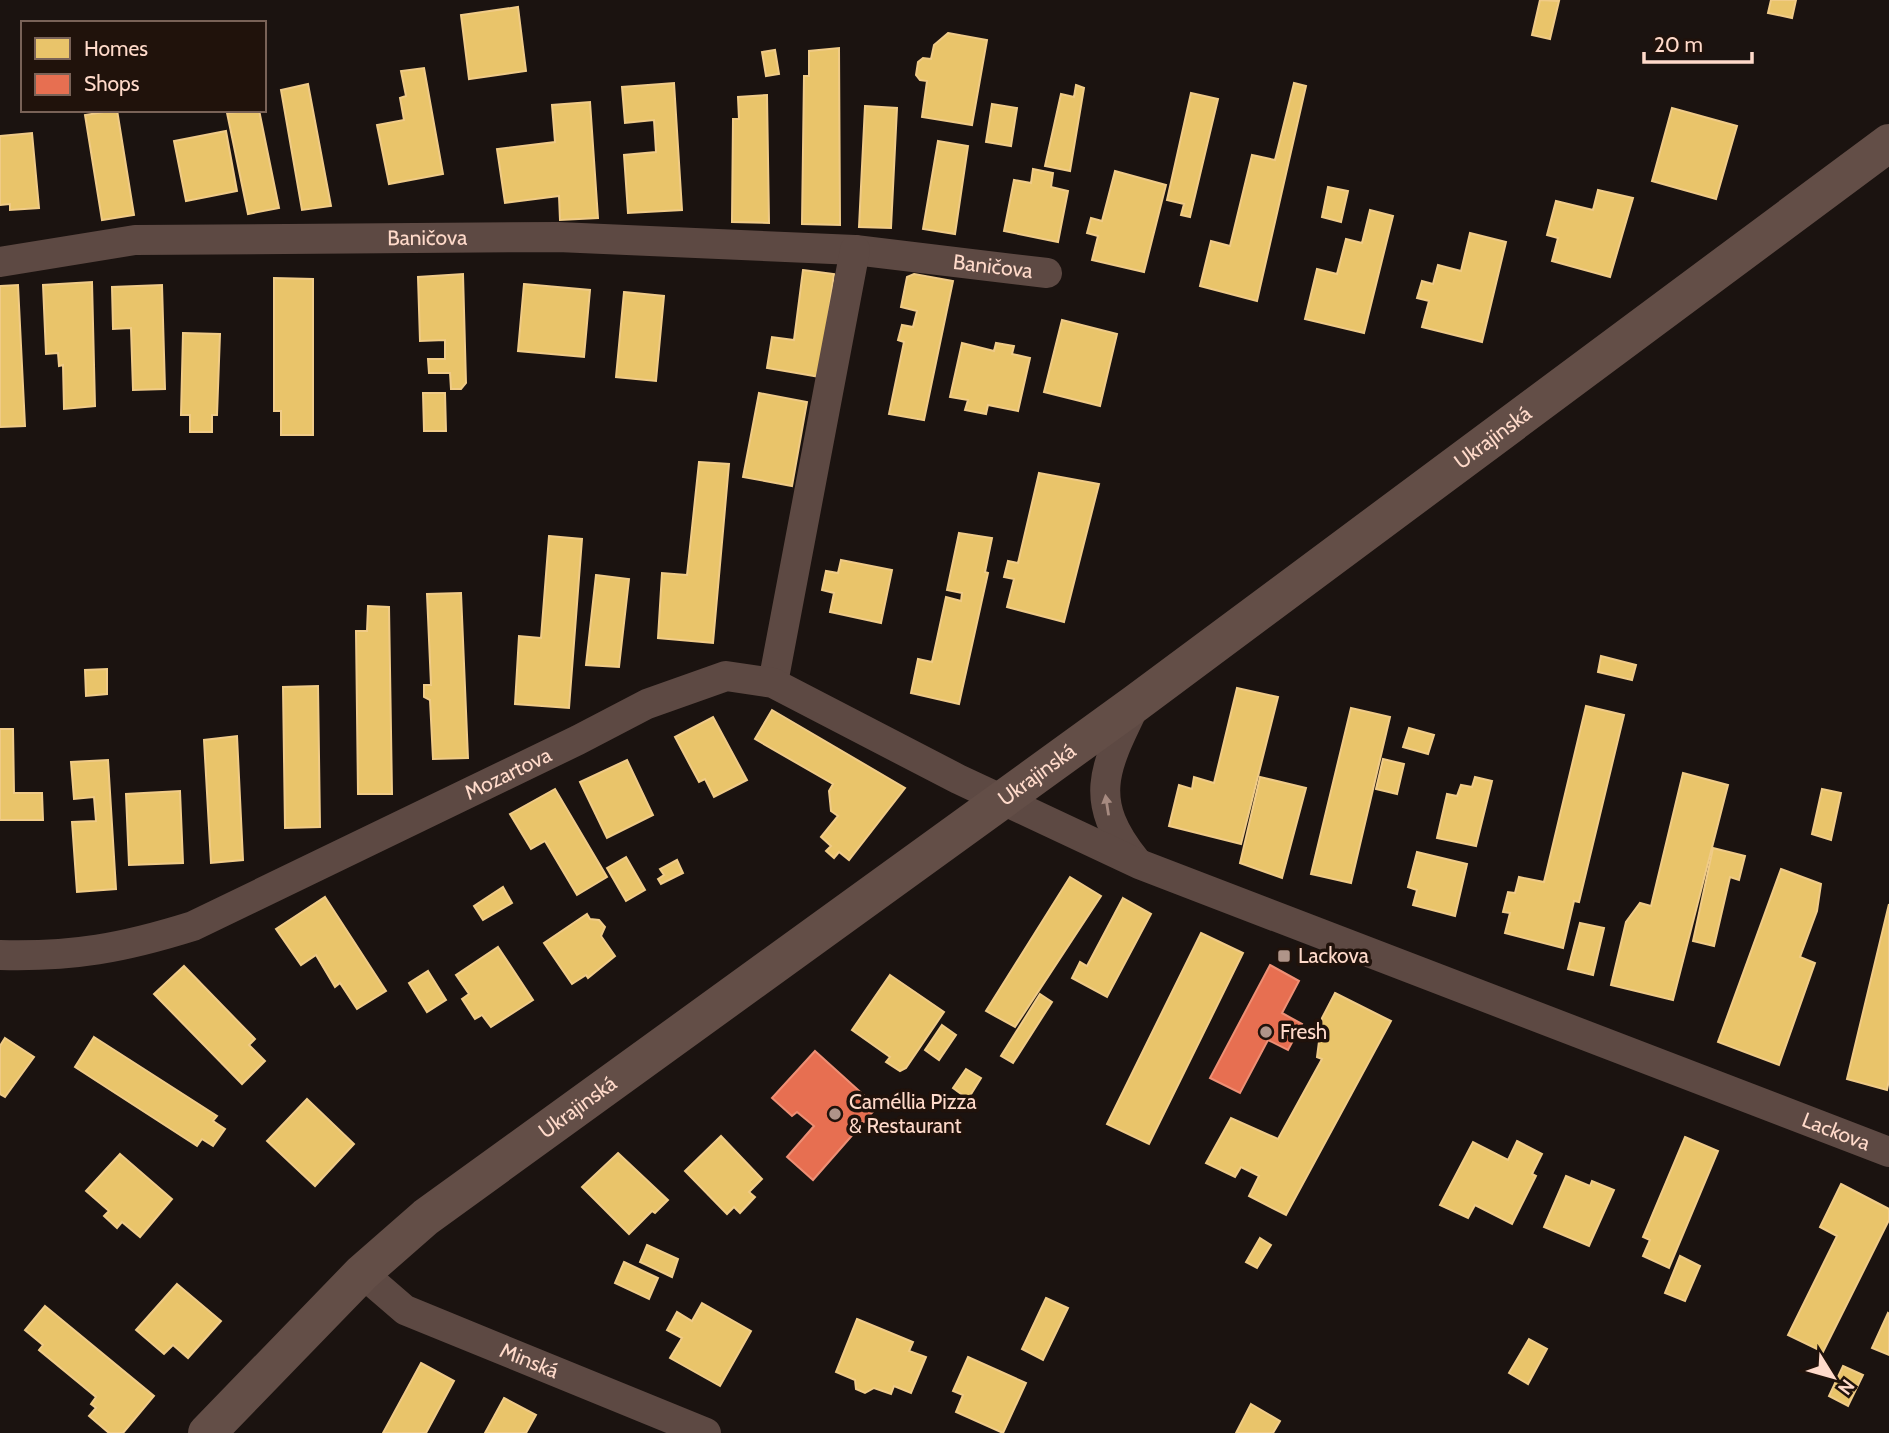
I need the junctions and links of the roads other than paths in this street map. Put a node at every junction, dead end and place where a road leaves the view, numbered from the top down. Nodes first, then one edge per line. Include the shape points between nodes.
1 (1889, 144) edge
2 (855, 250) junction
3 (0, 262) edge
4 (1047, 272) dead end
5 (773, 683) junction
6 (1136, 703) junction
7 (1003, 800) junction
8 (1139, 863) junction
9 (0, 955) edge
10 (1889, 1152) edge
11 (362, 1273) junction
12 (207, 1433) edge
13 (706, 1433) edge

1 - 6 main road, Ukrajinská
2 - 3 street, Baničova via 558,237 135,240
2 - 4 street, Baničova
2 - 5 street
5 - 7 street, Mozartova
5 - 9 street, Mozartova via 726,676 647,704 193,926 127,946 54,956
6 - 7 main road, Ukrajinská
8 -> 6 street via 1116,837 1106,811 1104,786 1113,750
7 - 8 street, Lackova
7 - 11 main road, Ukrajinská via 426,1217
8 - 10 street, Lackova
11 - 12 main road, Ukrajinská
11 - 13 street, Minská via 405,1310

